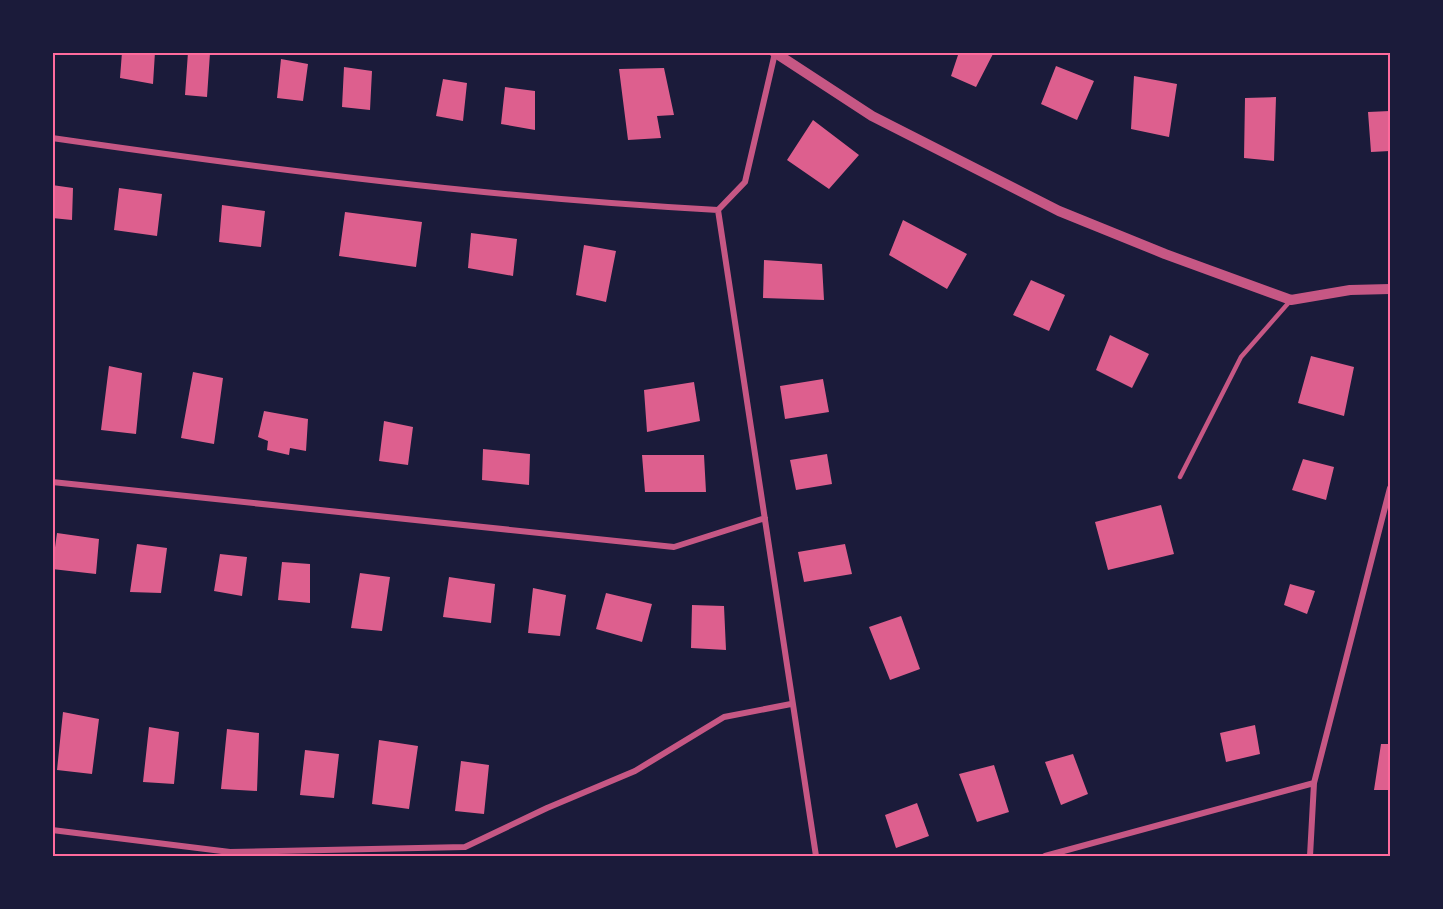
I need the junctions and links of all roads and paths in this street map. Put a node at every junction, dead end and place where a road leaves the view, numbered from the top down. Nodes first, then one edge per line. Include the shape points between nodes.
1 (775, 53) edge
2 (52, 138) edge
3 (718, 210) junction
4 (1390, 289) edge
5 (1290, 300) junction
6 (1180, 477) dead end
7 (52, 482) edge
8 (1390, 488) edge
9 (765, 518) junction
10 (791, 704) junction
11 (1314, 783) junction
12 (52, 831) edge
13 (816, 856) edge
14 (1046, 856) edge
15 (1310, 856) edge

1 - 3 street via 745,182
1 - 5 street via 872,116 1059,211
2 - 3 street via 187,158 581,203
3 - 9 street
4 - 5 street via 1350,290
5 - 6 lane via 1241,357
7 - 9 street via 674,547
8 - 11 street
9 - 10 street
10 - 12 street via 724,717 635,771 465,847 230,852
10 - 13 street
11 - 14 street
11 - 15 street

